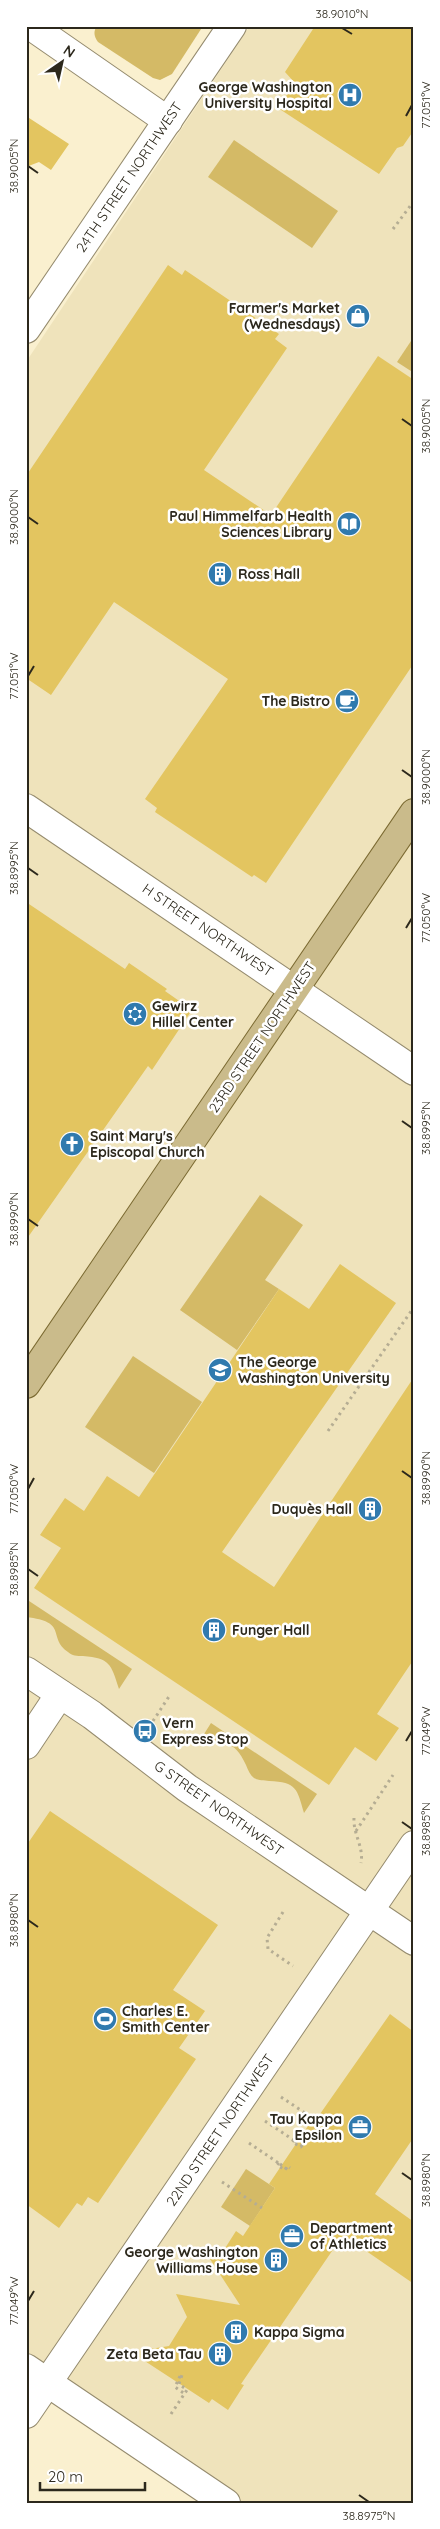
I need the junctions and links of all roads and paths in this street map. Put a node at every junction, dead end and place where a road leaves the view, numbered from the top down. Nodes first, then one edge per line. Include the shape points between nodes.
1 (31, 26) edge
2 (232, 26) edge
3 (168, 121) junction
4 (414, 200) edge
5 (410, 207) junction
6 (414, 210) edge
7 (394, 229) dead end
8 (26, 329) edge
9 (26, 808) edge
10 (414, 813) edge
11 (294, 989) junction
12 (414, 1071) edge
13 (414, 1306) edge
14 (26, 1384) edge
15 (328, 1431) dead end
16 (26, 1671) edge
17 (60, 1694) junction
18 (170, 1695) dead end
19 (153, 1721) dead end
20 (26, 1745) edge
21 (393, 1775) dead end
22 (354, 1818) dead end
23 (356, 1831) junction
24 (414, 1845) edge
25 (361, 1863) dead end
26 (369, 1911) junction
27 (283, 1912) dead end
28 (414, 1941) edge
29 (294, 1966) dead end
30 (311, 2117) dead end
31 (321, 2123) dead end
32 (294, 2141) dead end
33 (305, 2146) dead end
34 (279, 2164) dead end
35 (289, 2169) dead end
36 (233, 2189) dead end
37 (262, 2208) dead end
38 (26, 2368) edge
39 (182, 2372) dead end
40 (48, 2383) junction
41 (26, 2414) edge
42 (171, 2414) dead end
43 (226, 2503) edge

1 - 3 street
2 - 3 street, 24TH STREET NORTHWEST
3 - 8 street, 24TH STREET NORTHWEST
4 - 5 path
5 - 6 path
5 - 7 path
9 - 11 street, H STREET NORTHWEST
10 - 11 main road, 23RD STREET NORTHWEST
11 - 12 street, H STREET NORTHWEST
11 - 14 main road, 23RD STREET NORTHWEST
13 - 15 path
16 - 17 street, G STREET NORTHWEST
17 - 20 street
17 - 26 street, G STREET NORTHWEST via 187,1788
18 - 19 path
21 - 23 path
22 - 23 path
23 - 25 path via 363,1853
24 - 26 street, 22ND STREET NORTHWEST
26 - 28 street, G STREET NORTHWEST
26 - 40 street, 22ND STREET NORTHWEST
27 - 29 path via 267,1938 268,1949
30 - 31 path, bridge
32 - 33 path, bridge
34 - 35 path, bridge
36 - 37 path
38 - 40 street
39 - 42 path via 179,2384 187,2390
40 - 41 street, 22ND STREET NORTHWEST
40 - 43 street

